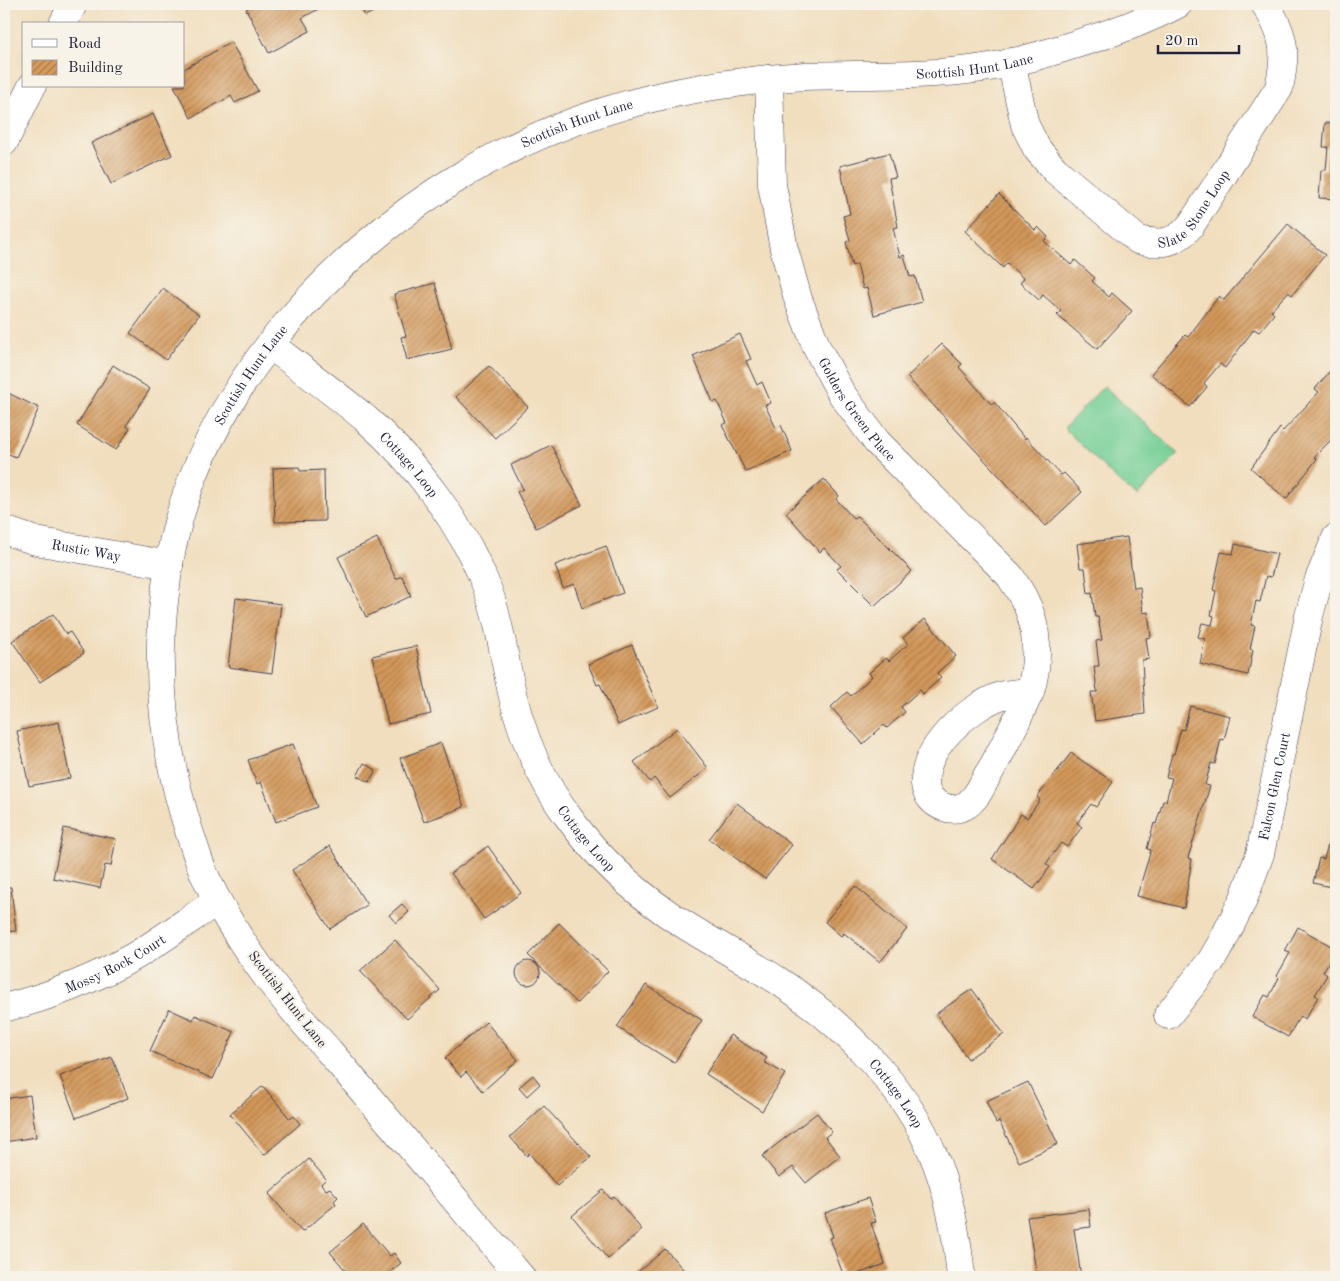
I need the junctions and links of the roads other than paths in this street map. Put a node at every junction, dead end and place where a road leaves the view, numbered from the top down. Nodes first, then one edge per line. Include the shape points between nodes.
1 (73, 4) edge
2 (1178, 4) edge
3 (1265, 4) edge
4 (64, 22) edge
5 (1011, 62) junction
6 (769, 79) junction
7 (31, 88) edge
8 (4, 142) edge
9 (270, 344) junction
10 (4, 530) edge
11 (1336, 538) edge
12 (169, 565) junction
13 (1030, 692) dead end
14 (217, 901) junction
15 (4, 1008) edge
16 (1168, 1015) dead end
17 (521, 1277) edge
18 (961, 1277) edge

1 - 4 street
2 - 5 street, Scottish Hunt Lane via 1105,35
3 - 5 street, Slate Stone Loop via 1275,19 1282,41 1284,65 1279,88 1191,225 1170,242 1154,244 1138,240 1055,170 1037,149 1025,125
5 - 6 street, Scottish Hunt Lane via 984,68 901,74
6 - 9 street, Scottish Hunt Lane via 706,87 638,102 572,122 496,157 420,202 378,234 330,278
6 - 13 street, Golders Green Place via 772,185 784,249 798,299 817,348 841,393 877,442 1010,576 1025,600 1034,627 1036,655
7 - 8 street
9 - 12 street, Scottish Hunt Lane via 241,386 198,463 186,496
9 - 18 street, Cottage Loop via 366,420 407,461 467,545 486,585 500,631 513,698 528,744 549,788 571,822 642,895 779,982 823,1014 855,1043 898,1092 933,1154 949,1201
10 - 12 street, Rustic Way via 36,541
11 - 16 street, Falcon Glen Court via 1319,579 1309,616 1260,854 1243,900 1221,944
12 - 14 street, Scottish Hunt Lane via 162,623 161,681 167,742 180,802 202,871
14 - 15 street, Mossy Rock Court via 135,955 84,982
14 - 17 street, Scottish Hunt Lane via 258,965 301,1020

